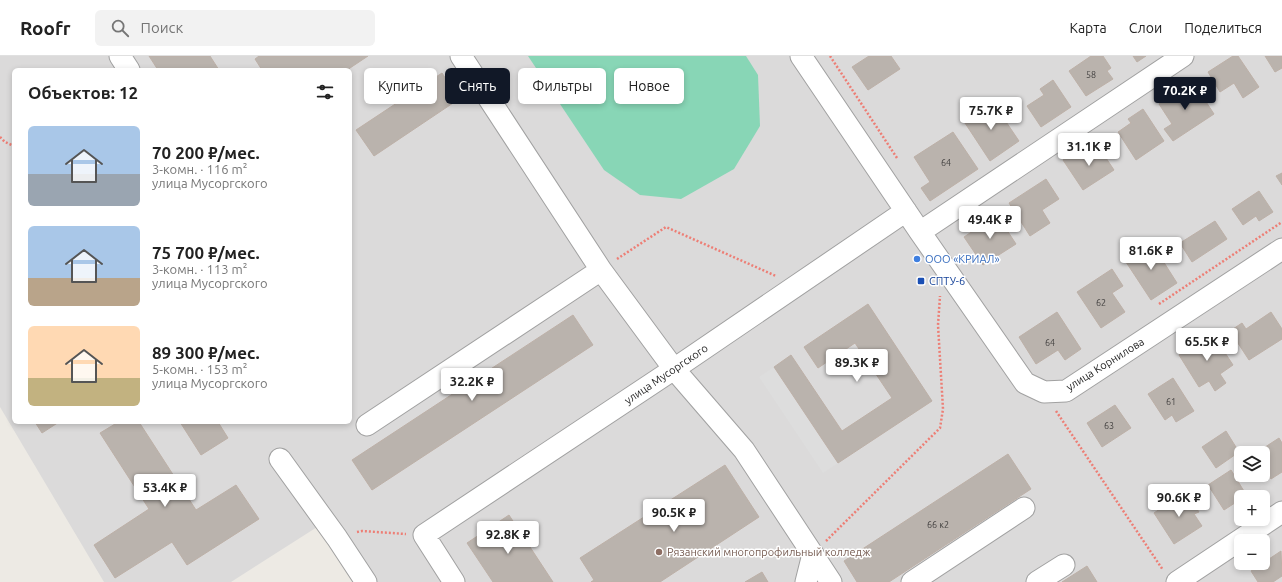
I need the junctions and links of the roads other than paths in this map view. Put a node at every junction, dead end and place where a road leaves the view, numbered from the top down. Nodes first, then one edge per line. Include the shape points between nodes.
1 (120, 56) edge
2 (461, 56) edge
3 (801, 56) edge
4 (1184, 56) edge
5 (128, 68) edge
6 (906, 210) junction
7 (920, 232) junction
8 (1282, 249) edge
9 (601, 270) junction
10 (674, 368) junction
11 (367, 425) dead end
12 (280, 459) dead end
13 (1024, 508) dead end
14 (1282, 512) edge
15 (813, 554) junction
16 (1064, 564) dead end
17 (1172, 579) edge
18 (366, 582) edge
19 (454, 582) edge
20 (806, 582) edge
21 (831, 582) edge
22 (912, 582) edge
23 (1037, 582) edge

1 - 5 street
2 - 9 street
3 - 6 street
4 - 7 street
6 - 7 street
6 - 10 street, улица Мусоргского
7 - 8 street, улица Корнилова via 1024,382 1044,392 1066,390
9 - 10 street
9 - 11 street
10 - 15 street via 744,450
10 - 19 street, улица Мусоргского via 424,535
12 - 18 street
13 - 22 street
14 - 17 street
15 - 20 street
15 - 21 street
16 - 23 street

